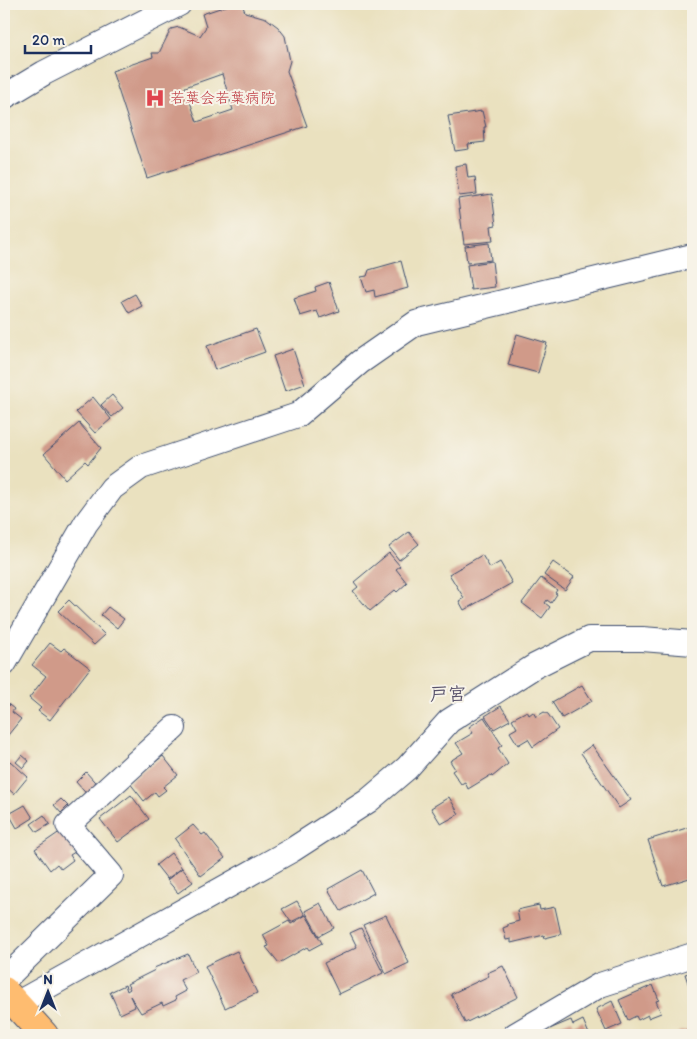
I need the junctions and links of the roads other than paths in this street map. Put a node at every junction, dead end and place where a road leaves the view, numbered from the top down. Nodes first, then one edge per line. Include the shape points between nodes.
1 (179, 4) edge
2 (4, 97) edge
3 (693, 256) edge
4 (693, 644) edge
5 (4, 664) edge
6 (174, 728) dead end
7 (693, 955) edge
8 (4, 980) edge
9 (10, 998) edge
10 (38, 1033) edge
11 (516, 1035) edge

1 - 2 street
3 - 5 street via 416,323 360,362 298,415 141,467 112,488 86,524
4 - 9 street via 642,638 589,638 535,666 449,721 406,768 368,801 292,850
6 - 8 street via 68,825 111,875
7 - 11 street via 600,985
9 - 10 main road

